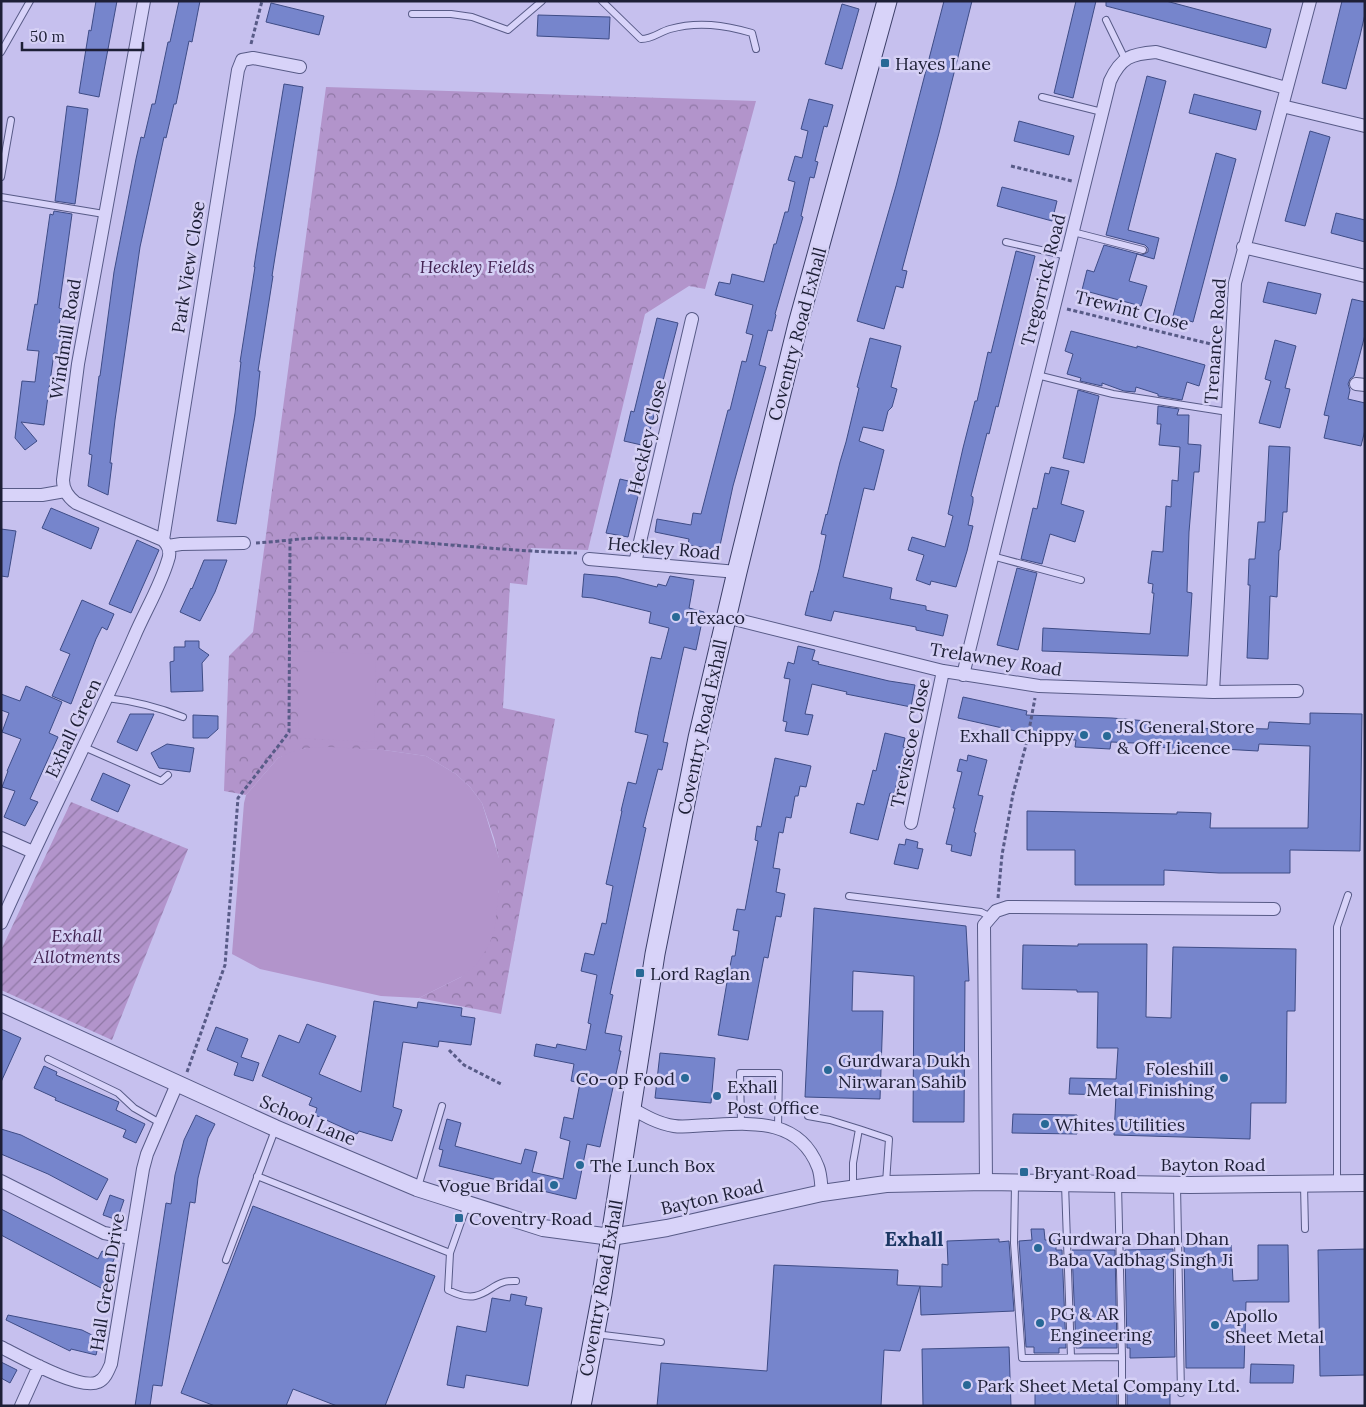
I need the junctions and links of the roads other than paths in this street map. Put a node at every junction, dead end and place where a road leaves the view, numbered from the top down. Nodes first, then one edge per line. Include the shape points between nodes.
1 (30, 1) edge
2 (144, 1) edge
3 (542, 1) edge
4 (602, 1) edge
5 (887, 1) edge
6 (1310, 1) edge
7 (412, 14) dead end
8 (1106, 20) dead end
9 (756, 49) dead end
10 (1, 52) edge
11 (1125, 59) junction
12 (300, 67) dead end
13 (1286, 88) junction
14 (1042, 97) dead end
15 (1282, 106) junction
16 (1102, 112) junction
17 (10, 120) dead end
18 (1365, 126) edge
19 (1, 177) edge
20 (1, 197) edge
21 (104, 214) junction
22 (1073, 232) junction
23 (1006, 242) dead end
24 (1243, 247) junction
25 (1143, 250) dead end
26 (1067, 256) junction
27 (1365, 276) edge
28 (692, 319) dead end
29 (1037, 375) junction
30 (1228, 412) junction
31 (65, 491) junction
32 (1, 495) edge
33 (166, 543) junction
34 (244, 544) road end
35 (992, 556) junction
36 (589, 559) road end
37 (635, 564) junction
38 (737, 572) junction
39 (1081, 580) dead end
40 (726, 617) junction
41 (943, 671) junction
42 (963, 675) junction
43 (1297, 691) dead end
44 (1212, 692) junction
45 (107, 698) junction
46 (183, 717) dead end
47 (84, 747) junction
48 (168, 775) dead end
49 (911, 823) dead end
50 (1, 838) edge
51 (33, 852) junction
52 (1348, 895) dead end
53 (849, 896) dead end
54 (1274, 909) dead end
55 (994, 914) junction
56 (1, 923) edge
57 (1, 1004) edge
58 (48, 1059) dead end
59 (179, 1085) junction
60 (442, 1106) dead end
61 (631, 1108) junction
62 (808, 1116) dead end
63 (160, 1123) junction
64 (741, 1123) junction
65 (778, 1127) junction
66 (275, 1128) junction
67 (858, 1129) junction
68 (257, 1176) junction
69 (1, 1181) edge
70 (986, 1182) junction
71 (1015, 1183) junction
72 (1337, 1183) junction
73 (1365, 1183) edge
74 (886, 1184) junction
75 (1065, 1184) junction
76 (1118, 1184) junction
77 (1176, 1184) junction
78 (1304, 1184) junction
79 (417, 1188) junction
80 (853, 1189) junction
81 (822, 1193) junction
82 (467, 1205) junction
83 (1305, 1229) dead end
84 (611, 1237) junction
85 (131, 1238) junction
86 (450, 1253) junction
87 (226, 1260) dead end
88 (516, 1281) dead end
89 (594, 1334) junction
90 (661, 1342) dead end
91 (1, 1347) edge
92 (1071, 1357) junction
93 (1122, 1357) junction
94 (39, 1366) junction
95 (1181, 1393) dead end
96 (21, 1406) edge
97 (581, 1406) edge
98 (1122, 1406) edge

1 - 10 lane
2 - 21 street, Windmill Road
3 - 7 lane via 508,30 472,17
4 - 9 lane via 641,39 650,39 673,28 714,24 752,33
5 - 38 main road, Coventry Road Exhall via 798,324
6 - 13 street, Trenance Road
8 - 11 lane
11 - 13 street via 1156,52
11 - 16 street, Tregorrick Road via 1110,81
12 - 33 street, Park View Close via 253,58 242,60 240,64
13 - 15 street, Trenance Road
14 - 16 lane
15 - 18 street
15 - 24 street, Trenance Road
16 - 22 street, Tregorrick Road
17 - 19 lane
20 - 21 lane
21 - 31 street, Windmill Road via 63,466
22 - 25 lane
22 - 26 street, Tregorrick Road
23 - 26 lane
24 - 27 street
24 - 30 street, Trenance Road via 1235,283
26 - 29 street, Tregorrick Road
28 - 37 street, Heckley Close
29 - 30 lane via 1113,394
29 - 35 street, Tregorrick Road
30 - 44 street, Trenance Road
31 - 32 street via 42,495
31 - 33 street via 76,503
33 - 34 street
33 - 45 street, Exhall Green via 170,552 168,560
35 - 39 lane
35 - 42 street, Tregorrick Road
36 - 37 street, Heckley Road
37 - 38 street, Heckley Road
38 - 40 main road, Coventry Road Exhall
40 - 41 street, Trelawney Road
40 - 61 main road, Coventry Road Exhall via 655,954
41 - 42 street, Trelawney Road
41 - 49 street, Treviscoe Close
42 - 44 street, Trelawney Road via 1039,686
43 - 44 street, Trelawney Road
45 - 46 lane via 151,705
45 - 47 street, Exhall Green
47 - 48 lane via 161,781
47 - 51 street, Exhall Green
50 - 51 street
51 - 56 street, Exhall Green
52 - 72 lane via 1337,927
53 - 55 lane
54 - 55 street via 1008,907
55 - 70 street via 984,924
57 - 59 street, School Lane
58 - 63 lane via 118,1093 134,1108
59 - 63 street, Hall Green Drive
59 - 66 street, School Lane
60 - 79 lane
61 - 64 street via 658,1122 675,1126
61 - 84 main road, Coventry Road Exhall
62 - 67 lane
63 - 85 street, Hall Green Drive via 143,1169
64 - 65 street
64 - 65 lane via 740,1073 779,1073
65 - 81 street via 797,1136 809,1149 818,1168
66 - 68 lane
66 - 79 street, School Lane
67 - 74 lane via 889,1139
67 - 80 lane
68 - 86 lane
68 - 87 lane
69 - 85 street via 104,1233
70 - 71 street, Bayton Road
70 - 74 street, Bayton Road
71 - 75 street, Bayton Road
71 - 92 lane via 1014,1243 1022,1358
72 - 73 street, Bayton Road
72 - 78 street, Bayton Road
74 - 80 street, Bayton Road
75 - 76 street, Bayton Road
75 - 92 lane
76 - 77 street, Bayton Road
76 - 93 lane
77 - 78 street, Bayton Road
77 - 95 lane
78 - 83 lane
79 - 82 street, School Lane
80 - 81 street, Bayton Road
81 - 84 street, Bayton Road via 667,1228
82 - 84 street, School Lane via 543,1228
82 - 86 lane
84 - 89 main road, Coventry Road Exhall
85 - 94 street, Hall Green Drive via 111,1364 105,1377 97,1383 88,1384
86 - 88 lane via 448,1290 462,1296 474,1296 500,1283
89 - 90 lane
89 - 97 main road, Coventry Road Exhall
91 - 94 street, Hall Green Drive
92 - 93 lane
93 - 98 lane
94 - 96 street

